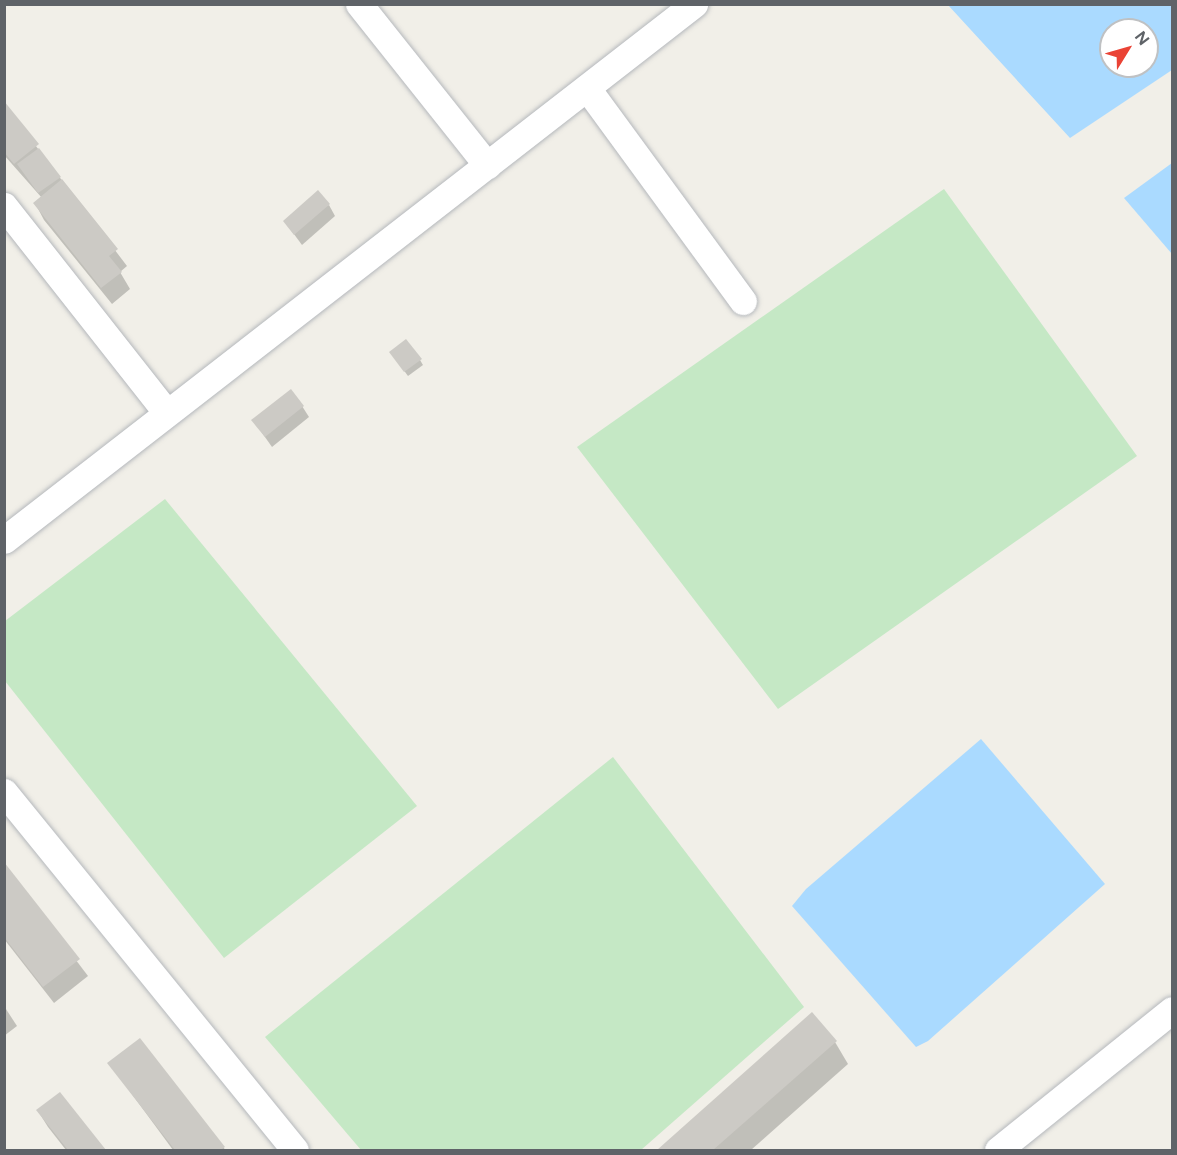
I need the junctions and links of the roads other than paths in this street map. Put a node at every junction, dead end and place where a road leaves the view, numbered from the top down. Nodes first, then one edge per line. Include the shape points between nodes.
1 (359, 4) edge
2 (694, 4) edge
3 (587, 88) junction
4 (487, 165) junction
5 (4, 206) edge
6 (743, 301) dead end
7 (167, 413) junction
8 (4, 540) edge
9 (4, 792) edge
10 (1173, 1010) edge
11 (294, 1150) edge
12 (998, 1150) edge

1 - 4 street
2 - 3 street
3 - 4 street
3 - 6 street
4 - 7 street
5 - 7 street
7 - 8 street
9 - 11 street
10 - 12 street

